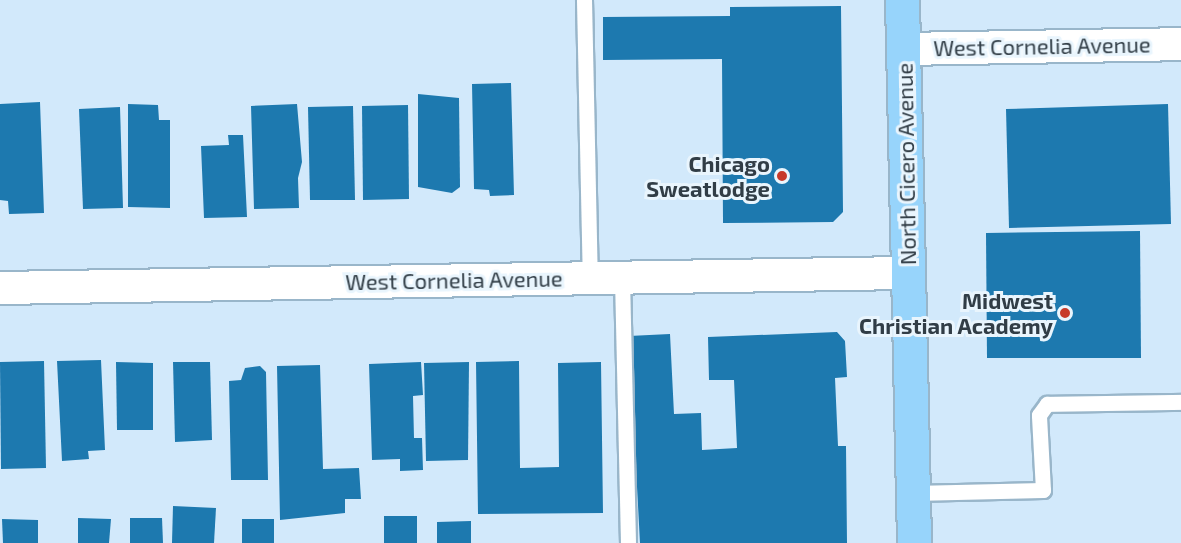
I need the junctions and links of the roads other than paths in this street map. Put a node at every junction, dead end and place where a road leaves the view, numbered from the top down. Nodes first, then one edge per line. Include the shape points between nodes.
1 (584, 0) edge
2 (902, 0) edge
3 (1181, 44) edge
4 (903, 49) junction
5 (908, 273) junction
6 (590, 278) junction
7 (622, 278) junction
8 (0, 288) edge
9 (1181, 402) edge
10 (913, 493) junction
11 (628, 543) edge
12 (914, 543) edge

1 - 6 lane
2 - 4 main road, North Cicero Avenue
3 - 4 street, West Cornelia Avenue
4 - 5 main road, North Cicero Avenue
5 - 7 street, West Cornelia Avenue
5 - 10 main road, North Cicero Avenue
6 - 7 street, West Cornelia Avenue
6 - 8 street, West Cornelia Avenue
7 - 11 lane
9 - 10 lane via 1047,404 1039,416 1043,490
10 - 12 main road, North Cicero Avenue

